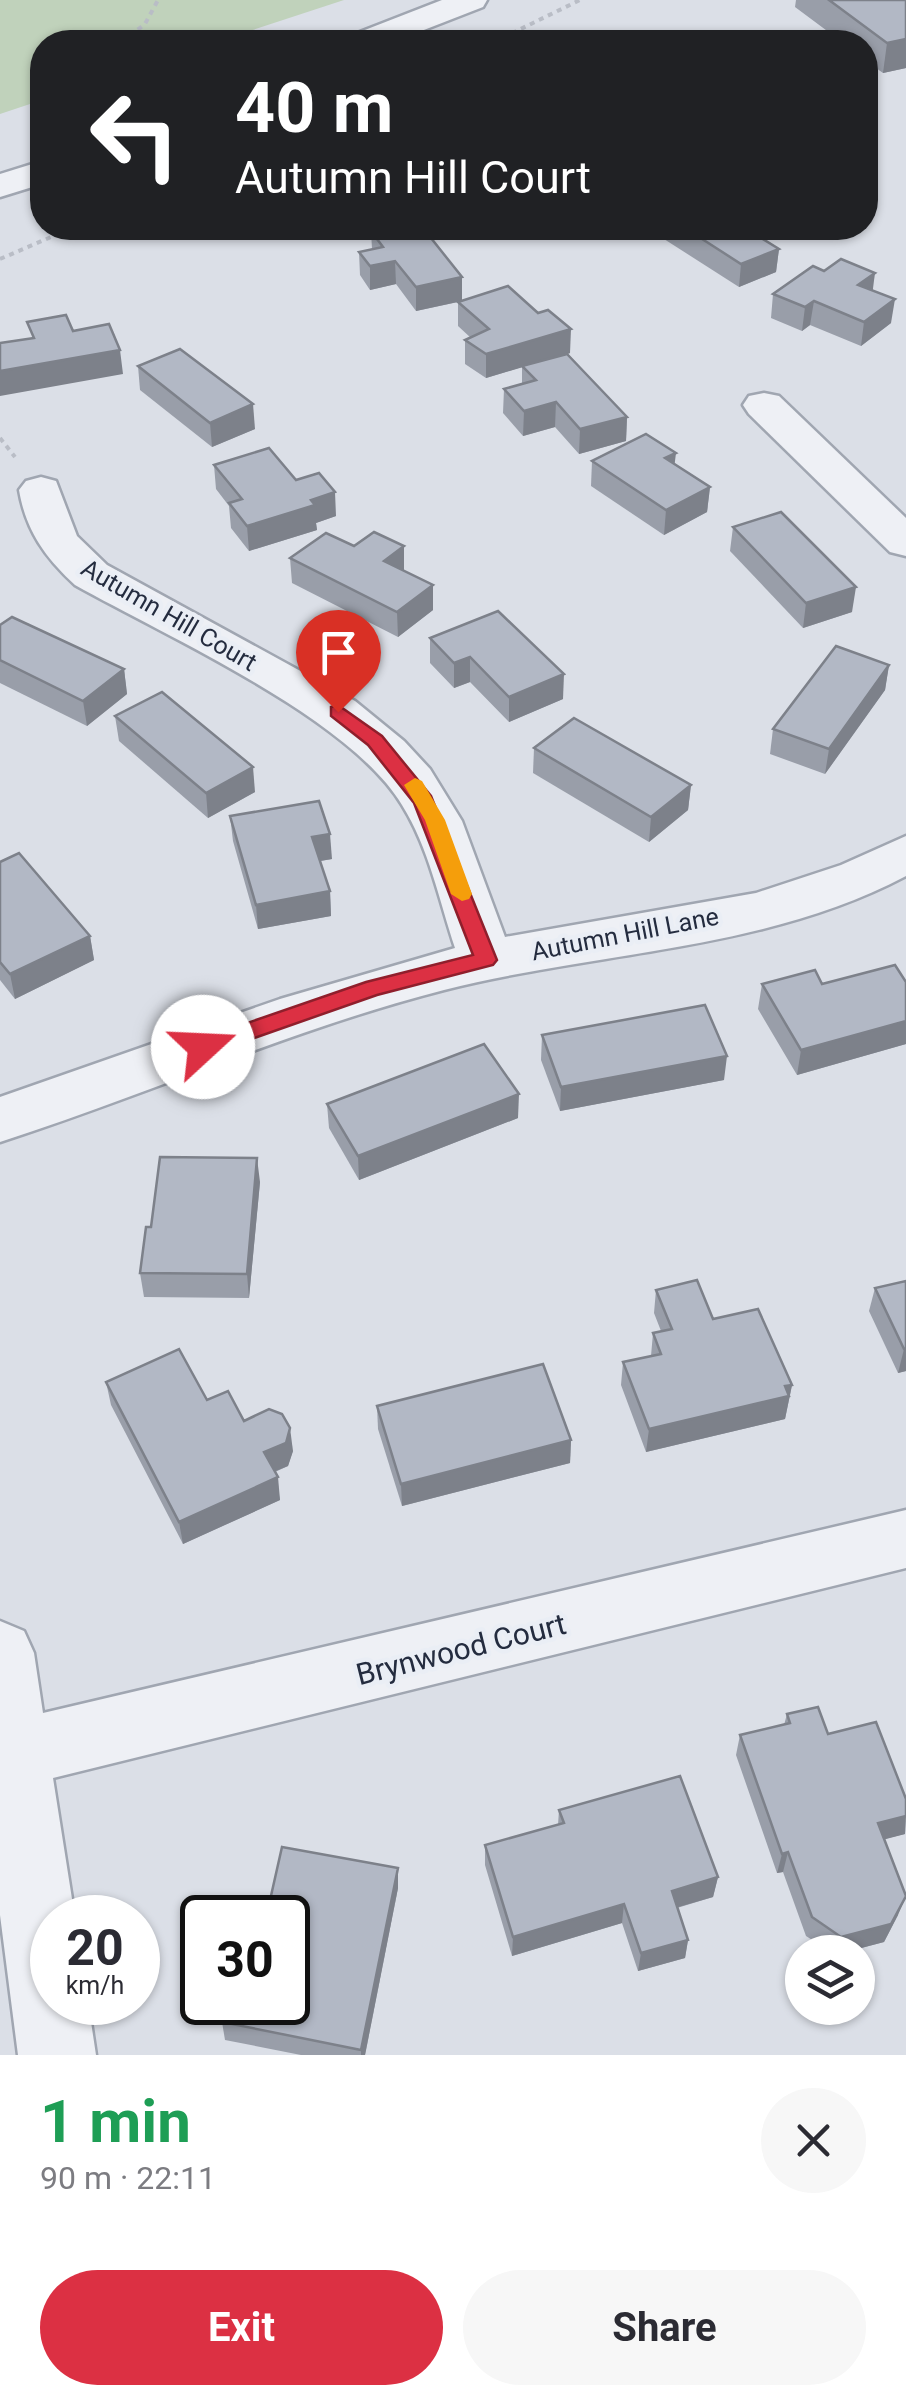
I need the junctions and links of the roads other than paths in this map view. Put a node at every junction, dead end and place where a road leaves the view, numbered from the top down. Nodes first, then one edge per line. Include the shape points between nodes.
1 (471, 0) edge
2 (395, 30) edge
3 (30, 176) edge
4 (0, 186) edge
5 (764, 405) dead end
6 (41, 490) dead end
7 (906, 543) edge
8 (906, 854) edge
9 (486, 960) junction
10 (0, 1120) edge
11 (906, 1539) edge
12 (0, 1653) edge
13 (14, 1754) junction
14 (56, 2055) edge

1 - 2 street
3 - 4 street
5 - 7 street
6 - 9 street, Autumn Hill Court via 46,523 62,550 91,575 338,712 375,741 412,781 435,820
8 - 9 street, Autumn Hill Lane via 850,884 790,903
9 - 10 street, Autumn Hill Lane via 304,1010
11 - 13 street, Brynwood Court
12 - 13 street
13 - 14 street

